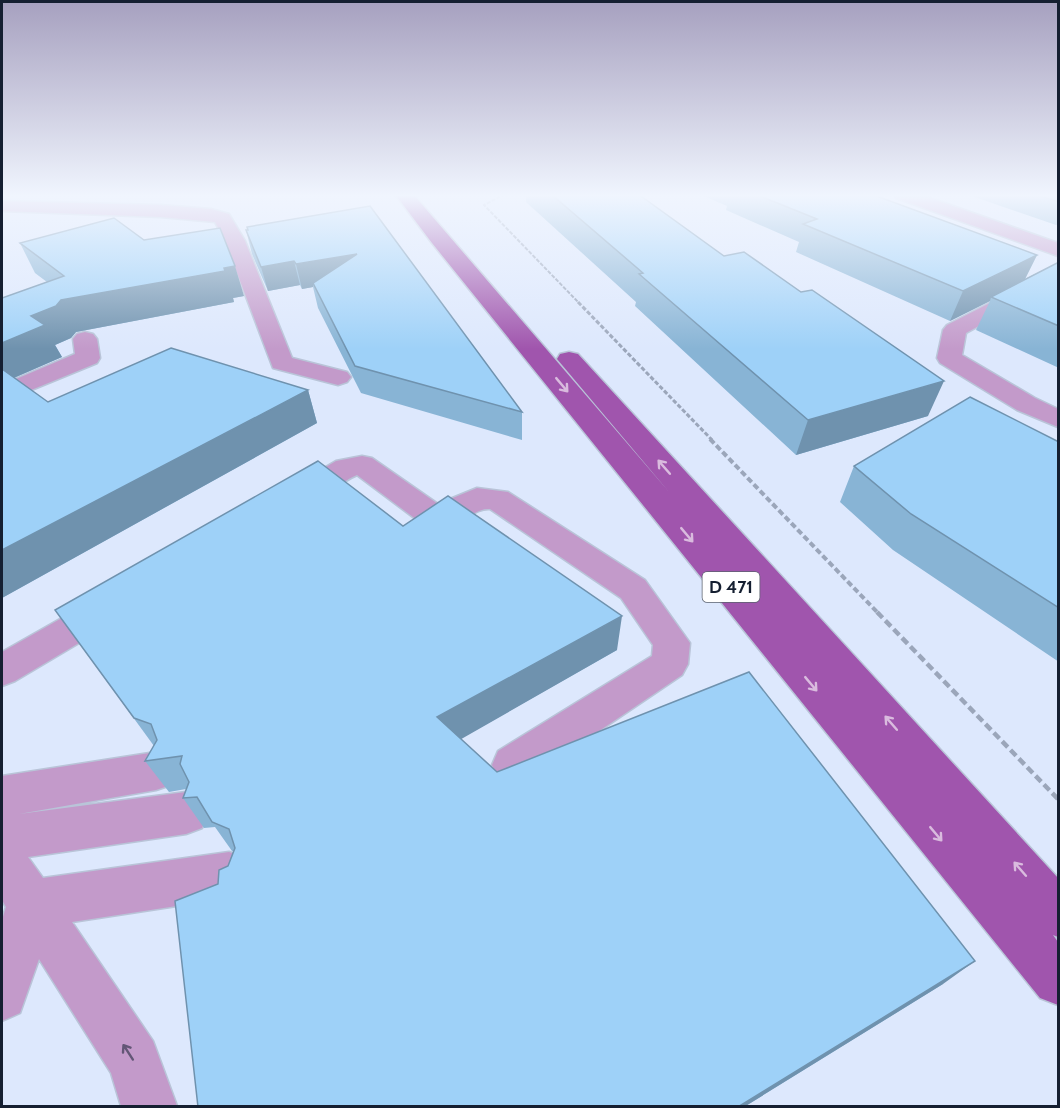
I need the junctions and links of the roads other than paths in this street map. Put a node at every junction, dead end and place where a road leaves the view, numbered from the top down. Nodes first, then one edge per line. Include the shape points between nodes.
1 (236, 246) edge
2 (445, 246) edge
3 (468, 246) edge
4 (1059, 274) edge
5 (85, 339) dead end
6 (338, 377) dead end
7 (73, 386) dead end
8 (2, 394) edge
9 (2, 415) edge
10 (1059, 419) edge
11 (265, 516) edge
12 (133, 593) edge
13 (2, 670) edge
14 (513, 765) edge
15 (156, 771) edge
16 (2, 796) edge
17 (186, 813) edge
18 (2, 838) edge
19 (2, 859) edge
20 (229, 874) edge
21 (31, 904) junction
22 (1059, 913) edge
23 (1059, 980) edge
24 (2, 995) edge
25 (148, 1107) edge

1 - 6 street via 282,363
2 -> 23 main road, D 471
22 -> 3 main road, D 471
4 - 10 street via 955,330 949,358
5 - 8 street via 88,358
7 - 9 street
11 - 14 street via 346,468 362,465 432,515 449,514 477,498 497,498 633,589 672,643 669,664
12 - 13 street
15 - 16 street
17 - 18 street
19 - 21 street
20 - 21 street
21 - 24 street
25 -> 21 street via 134,1060

